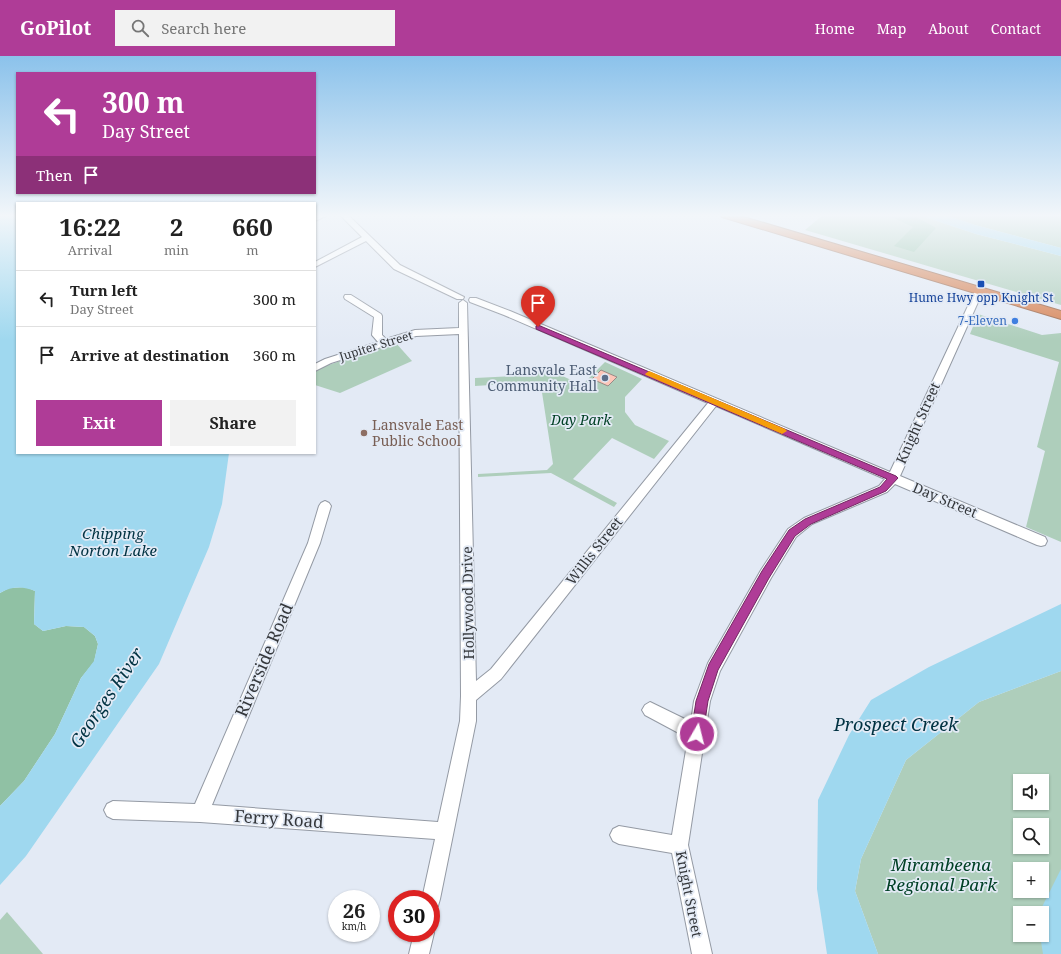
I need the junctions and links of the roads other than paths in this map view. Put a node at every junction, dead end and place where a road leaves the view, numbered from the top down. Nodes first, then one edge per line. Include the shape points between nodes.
1 (330, 257) edge
2 (386, 257) edge
3 (866, 257) edge
4 (885, 257) edge
5 (316, 264) edge
6 (979, 291) junction
7 (348, 297) dead end
8 (465, 300) junction
9 (1061, 309) edge
10 (1061, 315) edge
11 (464, 331) junction
12 (384, 342) junction
13 (317, 364) edge
14 (714, 402) junction
15 (893, 478) junction
16 (325, 506) dead end
17 (1041, 541) dead end
18 (469, 696) junction
19 (650, 710) dead end
20 (697, 734) junction
21 (113, 810) dead end
22 (200, 813) junction
23 (445, 831) junction
24 (619, 836) dead end
25 (679, 845) junction
26 (433, 890) edge
27 (422, 942) edge
28 (419, 954) edge
29 (702, 954) edge

1 - 5 street
2 - 8 street via 397,267
3 - 6 highway
4 - 9 highway
6 - 10 highway
6 - 15 street, Knight Street
7 - 12 street via 378,316 377,335
8 - 11 street, Hollywood Drive
8 - 14 street, Day Street via 507,313
11 - 12 street, Jupiter Street via 415,333
11 - 18 street, Hollywood Drive
12 - 13 street, Jupiter Street
14 - 15 street, Day Street
14 - 18 street, Willis Street via 496,674
15 - 17 street, Day Street
15 - 20 street, Knight Street via 883,489 808,521 792,533 713,668 702,701
16 - 22 street, Riverside Road via 314,543
18 - 23 street, Hollywood Drive via 468,721
19 - 20 street
20 - 25 street, Knight Street
21 - 22 street, Ferry Road
22 - 23 street, Ferry Road
23 - 26 street, Hollywood Drive
24 - 25 street
25 - 29 street, Knight Street
27 - 28 street

